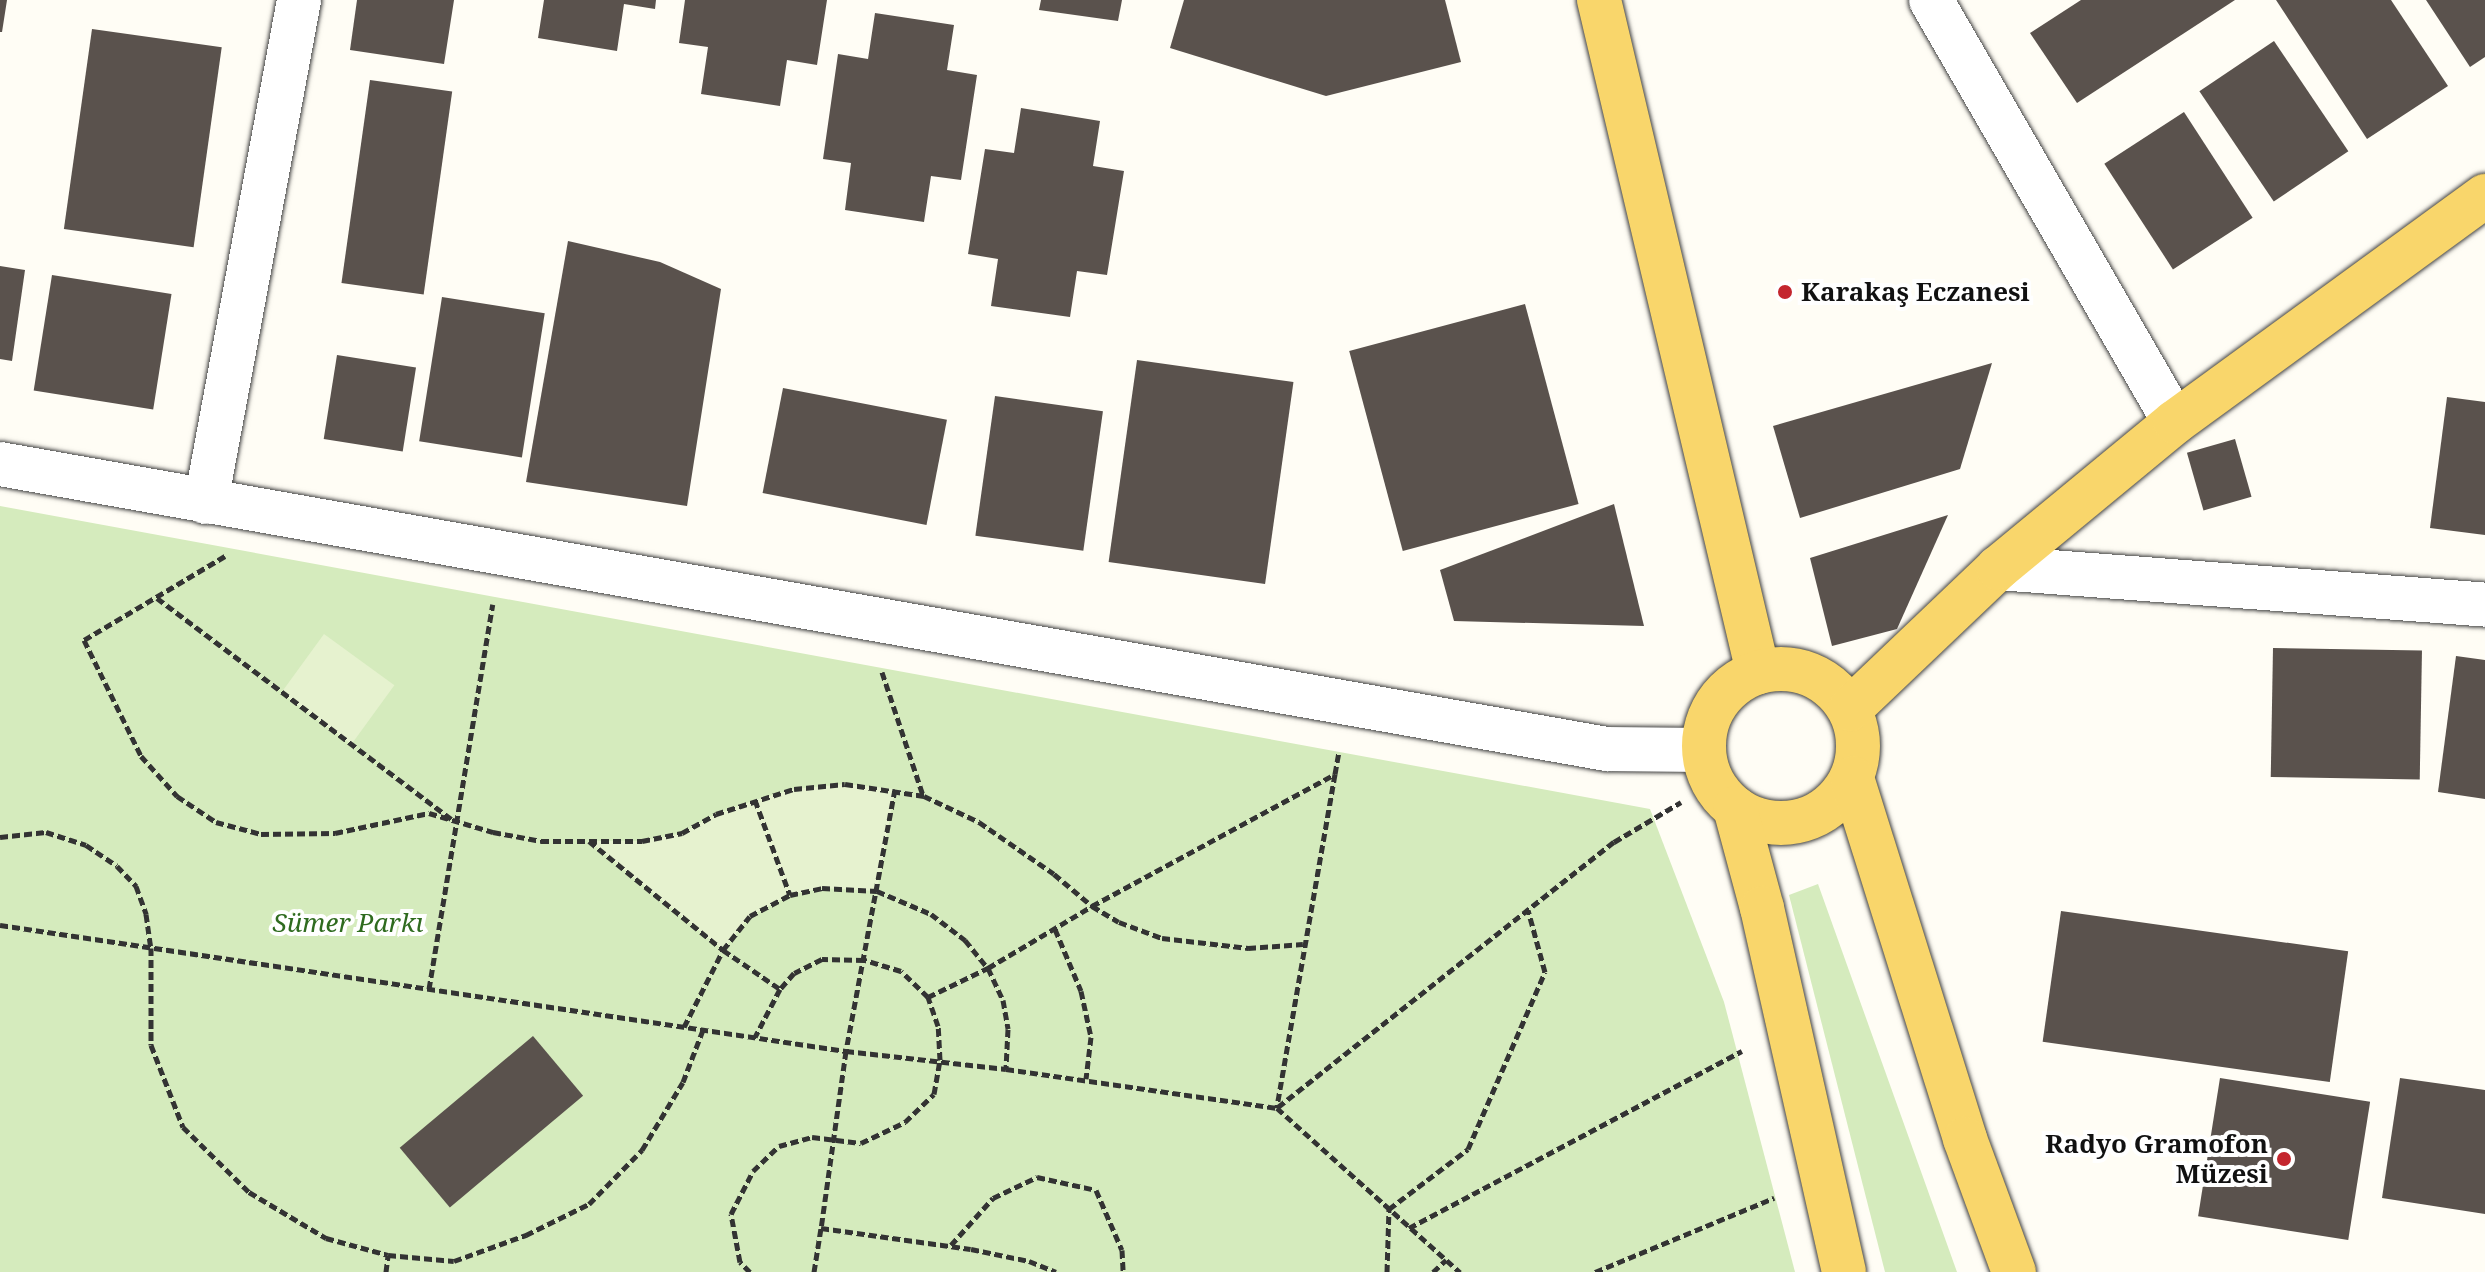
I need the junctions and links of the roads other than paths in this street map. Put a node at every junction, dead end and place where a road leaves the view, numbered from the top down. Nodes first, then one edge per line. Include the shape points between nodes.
1 (299, 0) edge
2 (1599, 0) edge
3 (1931, 0) edge
4 (2485, 196) edge
5 (2175, 422) junction
6 (0, 464) edge
7 (206, 502) junction
8 (1998, 568) junction
9 (2485, 605) edge
10 (1758, 672) junction
11 (1850, 709) junction
12 (1852, 778) junction
13 (1717, 780) junction
14 (1844, 1272) edge
15 (2014, 1272) edge

1 - 7 street
2 - 10 main road
3 - 5 street
4 - 5 main road
5 - 8 main road
6 - 7 street
7 - 13 street via 1607,749
8 - 9 street
8 - 11 main road
10 - 11 main road via 1793,669 1826,682
10 - 13 main road via 1729,689 1709,717
11 - 12 main road via 1859,743
12 - 13 main road via 1832,805 1800,821 1765,822
12 - 15 main road via 1965,1139
13 - 14 main road via 1789,1026

